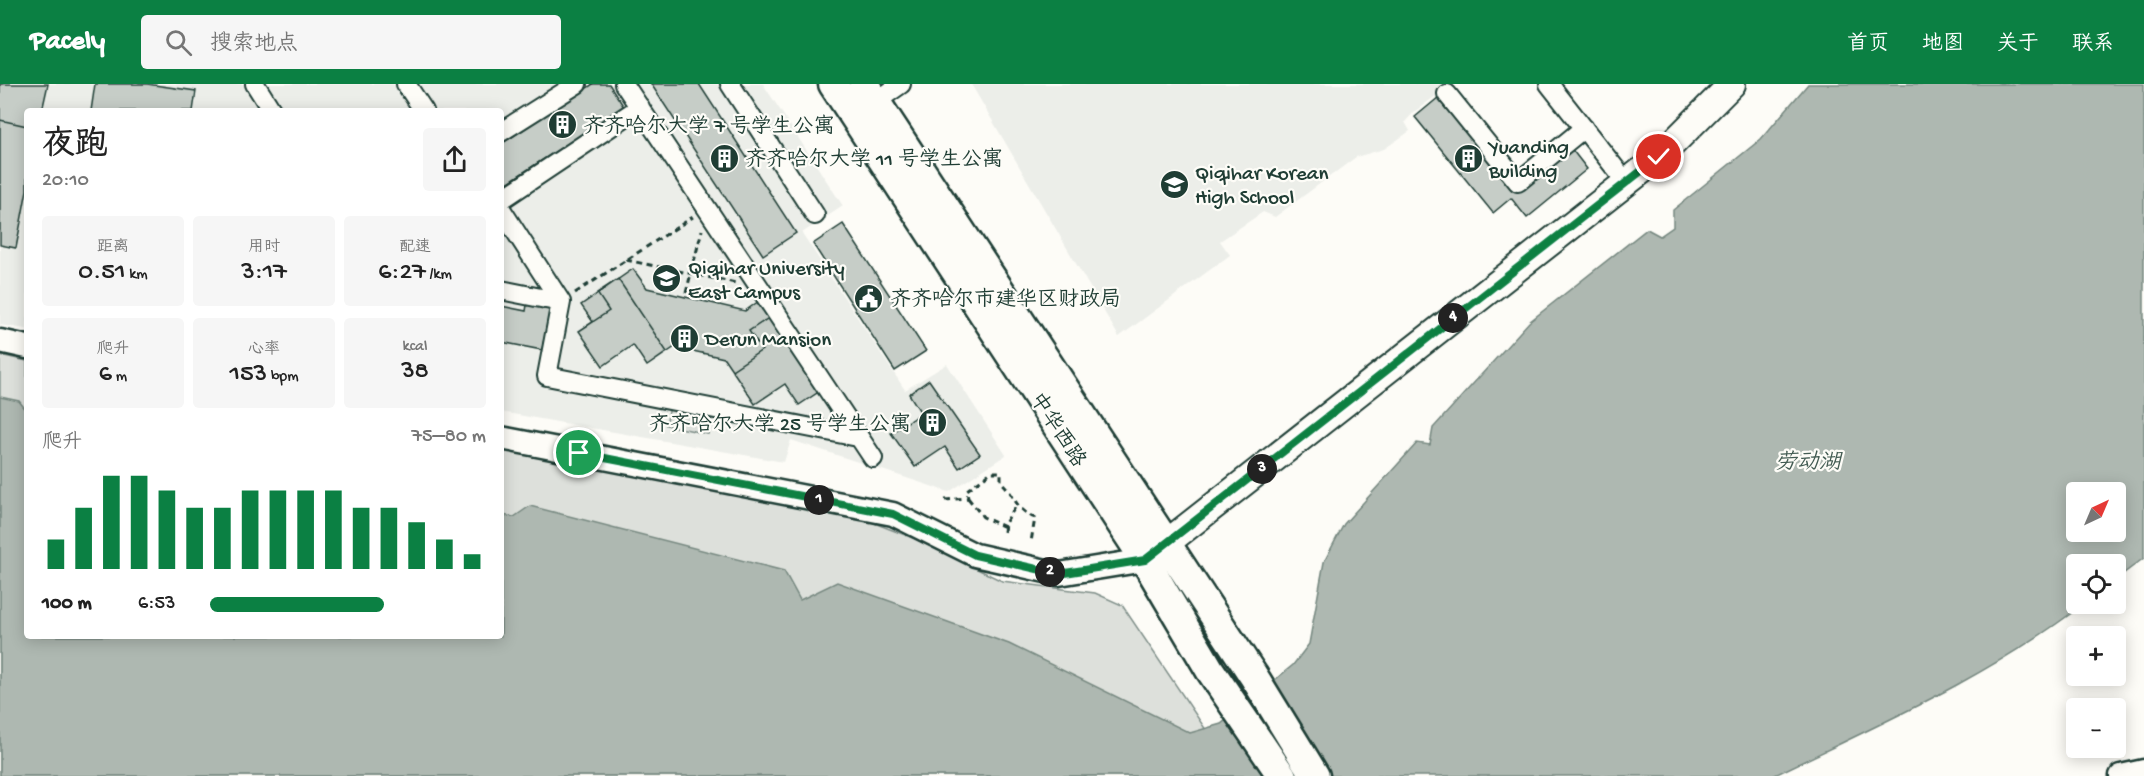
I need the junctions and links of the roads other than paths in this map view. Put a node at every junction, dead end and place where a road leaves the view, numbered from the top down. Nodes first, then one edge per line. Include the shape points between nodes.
1 (255, 84) edge
2 (406, 84) edge
3 (577, 84) edge
4 (624, 84) edge
5 (730, 84) edge
6 (833, 84) edge
7 (901, 84) edge
8 (1549, 84) edge
9 (1732, 84) edge
10 (1447, 94) dead end
11 (865, 101) edge
12 (270, 108) edge
13 (422, 108) edge
14 (640, 108) junction
15 (1584, 128) junction
16 (504, 130) edge
17 (1626, 182) junction
18 (504, 198) edge
19 (504, 214) edge
20 (815, 215) dead end
21 (504, 291) edge
22 (561, 302) junction
23 (0, 341) edge
24 (24, 345) edge
25 (858, 437) junction
26 (504, 439) edge
27 (873, 458) dead end
28 (1156, 552) junction
29 (2144, 771) edge
30 (1282, 776) edge
31 (1315, 776) edge
32 (2121, 776) edge

1 - 12 street
2 - 13 street
3 - 16 street
4 - 14 street
5 - 20 street
6 - 11 main road, 中华西路
7 - 11 street
8 - 15 street
9 - 17 main road via 1659,157
10 - 15 street via 1518,182
11 - 28 main road, 中华西路
14 - 18 street
14 - 25 street
15 - 17 street
17 - 28 main road
19 - 22 street
21 - 22 street
22 - 25 street via 548,376
23 - 24 street
25 - 27 street
26 - 28 street via 893,514 975,555 1059,574
28 - 30 main road, 中华西路 via 1210,670
28 - 31 main road, 中华西路 via 1253,675
29 - 32 street

